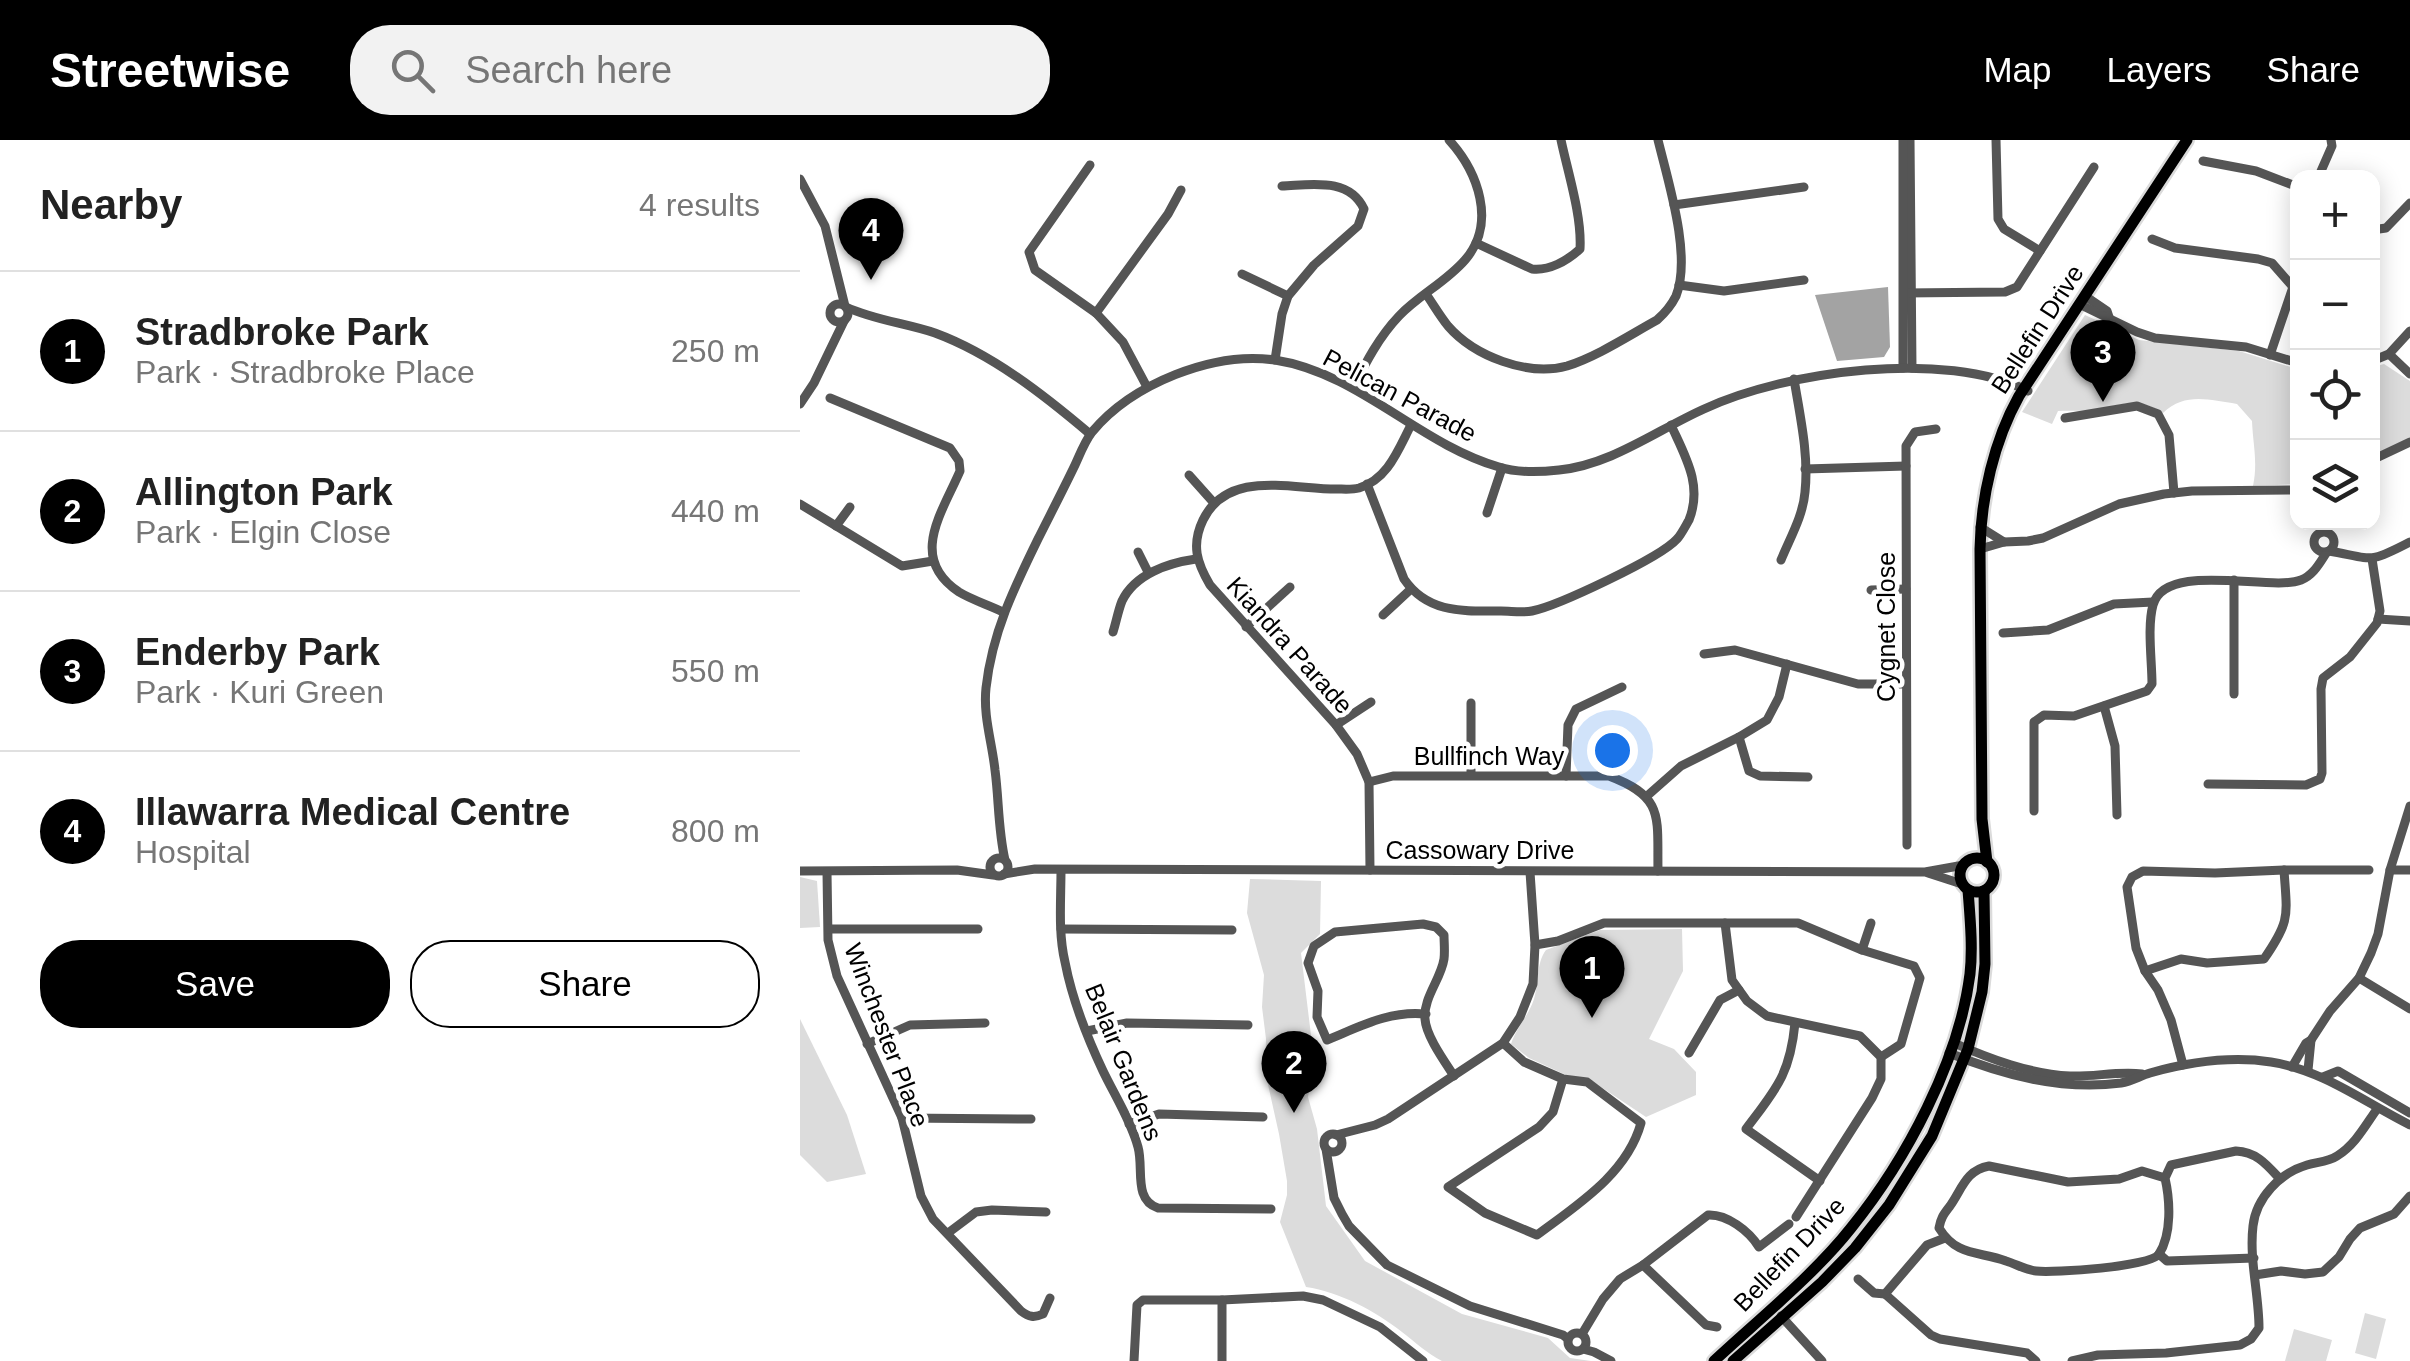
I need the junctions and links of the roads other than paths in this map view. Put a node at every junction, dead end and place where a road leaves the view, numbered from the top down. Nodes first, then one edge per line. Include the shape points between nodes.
1 (1449, 140) edge
2 (1560, 140) edge
3 (1658, 140) edge
4 (1907, 140) edge
5 (1996, 140) edge
6 (2187, 140) edge
7 (2331, 140) edge
8 (2203, 161) dead end
9 (1090, 165) dead end
10 (2094, 167) dead end
11 (2322, 170) edge
12 (800, 178) edge
13 (2290, 184) edge
14 (1282, 186) dead end
15 (1804, 187) dead end
16 (1182, 190) dead end
17 (2410, 203) edge
18 (1674, 205) junction
19 (1379, 206) dead end
20 (1364, 209) junction
21 (2380, 229) edge
22 (2152, 239) dead end
23 (1476, 243) junction
24 (2040, 251) junction
25 (1242, 274) dead end
26 (1804, 280) dead end
27 (2290, 281) edge
28 (1679, 284) junction
29 (1907, 293) junction
30 (1426, 294) junction
31 (1288, 296) junction
32 (2290, 300) edge
33 (2085, 302) junction
34 (842, 306) junction
35 (1096, 313) junction
36 (872, 317) junction
37 (832, 320) junction
38 (845, 320) junction
39 (2410, 330) edge
40 (832, 342) junction
41 (2270, 354) junction
42 (2388, 354) junction
43 (2380, 358) edge
44 (1275, 360) junction
45 (2290, 360) edge
46 (1907, 368) junction
47 (2410, 374) edge
48 (1794, 380) junction
49 (1147, 387) junction
50 (1353, 388) junction
51 (2024, 393) junction
52 (830, 398) dead end
53 (800, 404) edge
54 (2066, 418) dead end
55 (1411, 425) junction
56 (1671, 425) junction
57 (1936, 429) dead end
58 (1090, 434) junction
59 (2410, 442) edge
60 (2380, 456) edge
61 (1906, 466) junction
62 (1502, 468) junction
63 (1805, 469) junction
64 (1190, 475) dead end
65 (1366, 484) junction
66 (2290, 490) edge
67 (2174, 493) junction
68 (1214, 503) junction
69 (800, 504) edge
70 (850, 507) dead end
71 (1487, 513) dead end
72 (836, 526) junction
73 (1980, 527) junction
74 (2321, 530) edge
75 (2324, 536) junction
76 (2004, 542) junction
77 (2410, 542) edge
78 (1980, 548) junction
79 (2325, 551) junction
80 (1138, 552) dead end
81 (2346, 554) junction
82 (1196, 559) junction
83 (2372, 559) junction
84 (1780, 560) dead end
85 (933, 561) junction
86 (1148, 572) junction
87 (2234, 580) junction
88 (1290, 587) dead end
89 (1411, 589) junction
90 (1906, 589) junction
91 (1871, 590) dead end
92 (2153, 602) junction
93 (1003, 612) junction
94 (1383, 615) dead end
95 (2378, 618) junction
96 (2410, 621) edge
97 (1246, 627) junction
98 (1113, 632) dead end
99 (2003, 633) dead end
100 (1704, 654) dead end
101 (1786, 664) junction
102 (1906, 684) junction
103 (1622, 687) dead end
104 (2234, 694) dead end
105 (1371, 702) dead end
106 (1470, 704) dead end
107 (2104, 706) junction
108 (1336, 725) junction
109 (1739, 737) junction
110 (1470, 775) junction
111 (1566, 776) junction
112 (1808, 777) dead end
113 (1368, 782) junction
114 (2208, 784) dead end
115 (1647, 796) junction
116 (2410, 806) edge
117 (2034, 811) dead end
118 (2117, 815) dead end
119 (1982, 819) junction
120 (1907, 845) dead end
121 (1000, 860) junction
122 (1987, 862) junction
123 (1967, 863) junction
124 (1035, 869) junction
125 (957, 870) junction
126 (1062, 870) junction
127 (1370, 870) junction
128 (2284, 870) junction
129 (2369, 870) dead end
130 (2390, 870) junction
131 (2410, 870) edge
132 (800, 871) edge
133 (1658, 871) junction
134 (827, 872) junction
135 (1530, 872) junction
136 (1926, 872) junction
137 (999, 874) junction
138 (1965, 886) junction
139 (1984, 890) junction
140 (1725, 923) junction
141 (1871, 923) dead end
142 (829, 929) junction
143 (978, 929) dead end
144 (1062, 929) junction
145 (1232, 930) dead end
146 (1535, 945) junction
147 (1862, 950) junction
148 (2145, 972) junction
149 (2359, 978) junction
150 (1739, 990) junction
151 (2410, 1009) edge
152 (1426, 1014) junction
153 (1796, 1023) junction
154 (985, 1024) dead end
155 (1248, 1025) dead end
156 (1086, 1032) junction
157 (2311, 1040) junction
158 (1503, 1042) junction
159 (866, 1044) junction
160 (1952, 1048) junction
161 (1689, 1052) dead end
162 (1966, 1054) junction
163 (1881, 1057) junction
164 (2183, 1065) junction
165 (2292, 1066) junction
166 (2308, 1070) junction
167 (1454, 1076) junction
168 (2323, 1077) junction
169 (1563, 1079) junction
170 (2377, 1108) junction
171 (2410, 1113) edge
172 (1262, 1117) dead end
173 (902, 1118) junction
174 (1031, 1118) dead end
175 (1129, 1124) junction
176 (2410, 1125) edge
177 (1338, 1138) junction
178 (1331, 1150) junction
179 (2165, 1178) junction
180 (2280, 1179) junction
181 (1820, 1181) junction
182 (2410, 1196) edge
183 (1270, 1210) dead end
184 (1046, 1212) dead end
185 (948, 1233) junction
186 (1945, 1238) junction
187 (2159, 1254) junction
188 (2254, 1258) junction
189 (1643, 1265) junction
190 (2255, 1275) junction
191 (1858, 1279) dead end
192 (1885, 1294) junction
193 (1050, 1298) dead end
194 (1222, 1300) junction
195 (1772, 1306) junction
196 (1783, 1317) junction
197 (1716, 1328) dead end
198 (1582, 1334) junction
199 (1568, 1339) junction
200 (1583, 1350) junction
201 (1134, 1361) edge
202 (1222, 1361) edge
203 (1423, 1361) edge
204 (1611, 1361) edge
205 (1714, 1361) edge
206 (1734, 1361) edge
207 (1822, 1361) edge
208 (2036, 1361) edge
209 (2072, 1361) edge

1 - 23 street via 1478,186 1482,216
2 - 23 street via 1580,250 1540,270
3 - 18 street
4 - 29 street
5 - 24 street via 1998,219 2004,230
6 - 33 main road, Bellefin Drive
7 - 11 street
8 - 13 street
9 - 35 street via 1029,252 1035,270
10 - 24 street
12 - 34 street via 828,235
14 - 20 street via 1345,188
15 - 18 street
16 - 35 street
17 - 21 street
18 - 28 street
19 - 20 street
20 - 31 street via 1358,226
22 - 27 street via 2272,263
23 - 30 street
24 - 29 street via 2017,287 2005,292
25 - 31 street
26 - 28 street via 1724,291
28 - 30 street via 1656,320 1580,361 1547,370 1474,347 1448,326
29 - 46 street
30 - 50 street via 1380,338
31 - 44 street
32 - 41 street
33 - 41 street via 2155,338
33 - 51 main road, Bellefin Drive
34 - 36 street
34 - 37 street via 830,313
34 - 38 street
35 - 49 street via 1123,342
36 - 38 street
36 - 58 street via 970,348
37 - 38 street
37 - 40 street
38 - 40 street
39 - 42 street
40 - 53 street
41 - 45 street
42 - 43 street
42 - 47 street
44 - 49 street, Pelican Parade via 1226,361
44 - 50 street, Pelican Parade
46 - 48 street, Pelican Parade
46 - 51 street, Pelican Parade via 1976,374
48 - 56 street, Pelican Parade via 1737,395
48 - 63 street
49 - 58 street, Pelican Parade
50 - 55 street, Pelican Parade
51 - 73 main road, Bellefin Drive via 1998,446
52 - 85 street via 950,448 959,461 932,536
54 - 67 street via 2137,406 2158,414 2169,435
55 - 62 street, Pelican Parade
55 - 65 street via 1381,478
56 - 62 street, Pelican Parade via 1587,464 1540,472
56 - 89 street via 1693,472 1694,495 1676,540 1650,559 1532,611 1452,611
57 - 61 street via 1915,432 1906,446
58 - 93 street, Pelican Parade
59 - 60 street
61 - 63 street
61 - 90 street, Cygnet Close
62 - 71 street
63 - 84 street via 1801,514
64 - 68 street
65 - 68 street via 1263,484
65 - 89 street
66 - 67 street
67 - 76 street via 2118,504 2042,538
68 - 82 street via 1196,536
69 - 72 street
70 - 72 street
72 - 85 street via 902,566
73 - 76 street
73 - 78 main road, Bellefin Drive
74 - 75 street
75 - 79 street via 2333,546
75 - 79 street via 2315,544
75 - 81 street
76 - 78 street
77 - 83 street
78 - 119 main road, Bellefin Drive
79 - 81 street
79 - 87 street via 2309,576 2296,582
80 - 86 street
81 - 83 street
82 - 86 street
82 - 97 street, Kiandra Parade
83 - 95 street
85 - 93 street via 958,591
86 - 98 street via 1123,598
87 - 92 street via 2172,586
87 - 104 street
88 - 97 street
89 - 94 street
90 - 91 street
90 - 102 street, Cygnet Close
92 - 99 street via 2114,604 2048,630
92 - 107 street via 2152,684
93 - 121 street, Pelican Parade via 985,700
95 - 96 street
95 - 114 street via 2350,657 2323,678 2320,778 2306,784
97 - 108 street, Kiandra Parade
100 - 101 street via 1735,650
101 - 102 street via 1858,684
101 - 109 street via 1766,720
102 - 120 street, Cygnet Close
103 - 111 street via 1576,708 1568,725
105 - 108 street
106 - 110 street
107 - 117 street via 2034,722
107 - 118 street via 2115,746
108 - 113 street, Kiandra Parade
109 - 112 street via 1750,770 1760,776
109 - 115 street via 1681,766
110 - 111 street, Bullfinch Way
110 - 113 street, Bullfinch Way
111 - 115 street, Bullfinch Way via 1609,776
113 - 127 street, Kiandra Parade
115 - 133 street via 1657,818
116 - 130 street
119 - 122 main road, Bellefin Drive
119 - 123 main road, Bellefin Drive
121 - 124 street, Cassowary Drive
121 - 125 street, Cassowary Drive
121 - 137 street via 1008,869
121 - 137 street, Pelican Parade via 989,866
122 - 123 main road
122 - 139 main road via 1994,872
123 - 136 street, Cassowary Drive
123 - 138 main road via 1960,874
124 - 126 street, Cassowary Drive
124 - 137 street, Cassowary Drive
125 - 134 street, Cassowary Drive
125 - 137 street, Cassowary Drive
126 - 127 street, Cassowary Drive
126 - 144 street, Belair Gardens
127 - 135 street, Cassowary Drive
128 - 129 street
128 - 148 street via 2287,914 2264,959 2181,959
128 - 148 street via 2143,870 2132,877 2127,887
130 - 131 street
130 - 149 street via 2378,934
132 - 134 street, Cassowary Drive
133 - 135 street, Cassowary Drive
133 - 136 street, Cassowary Drive
134 - 142 street, Winchester Place
135 - 146 street
136 - 138 street, Cassowary Drive
138 - 139 main road
138 - 160 main road, Bellefin Drive via 1970,972
139 - 162 main road, Bellefin Drive via 1984,978
140 - 146 street via 1604,923
140 - 147 street via 1798,923
140 - 150 street
141 - 147 street
142 - 143 street
142 - 159 street, Winchester Place via 837,976
144 - 145 street
144 - 156 street, Belair Gardens via 1066,970
146 - 158 street via 1533,984
147 - 163 street via 1914,966 1920,978 1901,1044
148 - 164 street via 2171,1020
149 - 151 street
149 - 157 street
150 - 153 street via 1767,1016
150 - 161 street via 1720,1000
152 - 152 street via 1444,959 1444,934 1436,927 1335,932 1314,946 1308,963 1327,1040 1376,1020
152 - 167 street
153 - 163 street via 1860,1036
153 - 181 street via 1783,1078 1746,1129
154 - 159 street via 910,1025
155 - 156 street via 1128,1023
156 - 175 street, Belair Gardens
157 - 165 street
157 - 166 street
158 - 167 street
158 - 169 street via 1524,1062
159 - 173 street, Winchester Place
160 - 162 street
160 - 195 main road, Bellefin Drive via 1906,1150 1862,1214
162 - 164 street via 2063,1076 2145,1074
162 - 196 main road, Bellefin Drive via 1932,1136 1889,1205
163 - 181 street via 1882,1079
164 - 165 street via 2229,1059
165 - 166 street
166 - 168 street
167 - 177 street via 1388,1119
168 - 170 street
168 - 171 street via 2338,1071
169 - 169 street via 1587,1082 1641,1123 1636,1142 1596,1191 1537,1235 1485,1213 1448,1187 1540,1126 1553,1112
170 - 176 street
170 - 180 street via 2334,1158
172 - 175 street via 1159,1114
173 - 174 street
173 - 185 street, Winchester Place via 921,1196
175 - 183 street, Belair Gardens via 1140,1152 1143,1194 1152,1206
177 - 178 street via 1340,1148
177 - 178 street via 1326,1138
178 - 199 street via 1334,1198 1349,1226 1386,1264 1470,1306
179 - 180 street via 2172,1165 2236,1151 2262,1159
179 - 186 street via 2142,1171 2068,1182 1978,1168 1942,1215
179 - 187 street via 2169,1220
180 - 188 street via 2254,1218
181 - 189 street via 1793,1220 1759,1246 1718,1214 1708,1215
182 - 190 street via 2394,1214 2360,1228 2323,1272
184 - 185 street via 976,1212
185 - 193 street, Winchester Place via 1021,1311 1044,1314
186 - 187 street via 1960,1249 2038,1272 2131,1265
186 - 192 street via 1927,1245
187 - 188 street via 2167,1261
188 - 190 street
189 - 197 street via 1706,1326
189 - 198 street via 1620,1279
190 - 209 street via 2259,1328 2246,1343
191 - 192 street
192 - 208 street via 1940,1339 2026,1353
194 - 201 street via 1137,1304
194 - 202 street
194 - 203 street via 1323,1300 1380,1327
195 - 196 street
195 - 205 main road, Bellefin Drive
196 - 206 main road, Bellefin Drive
196 - 207 street
198 - 199 street
198 - 200 street
199 - 200 street via 1570,1349
200 - 204 street

